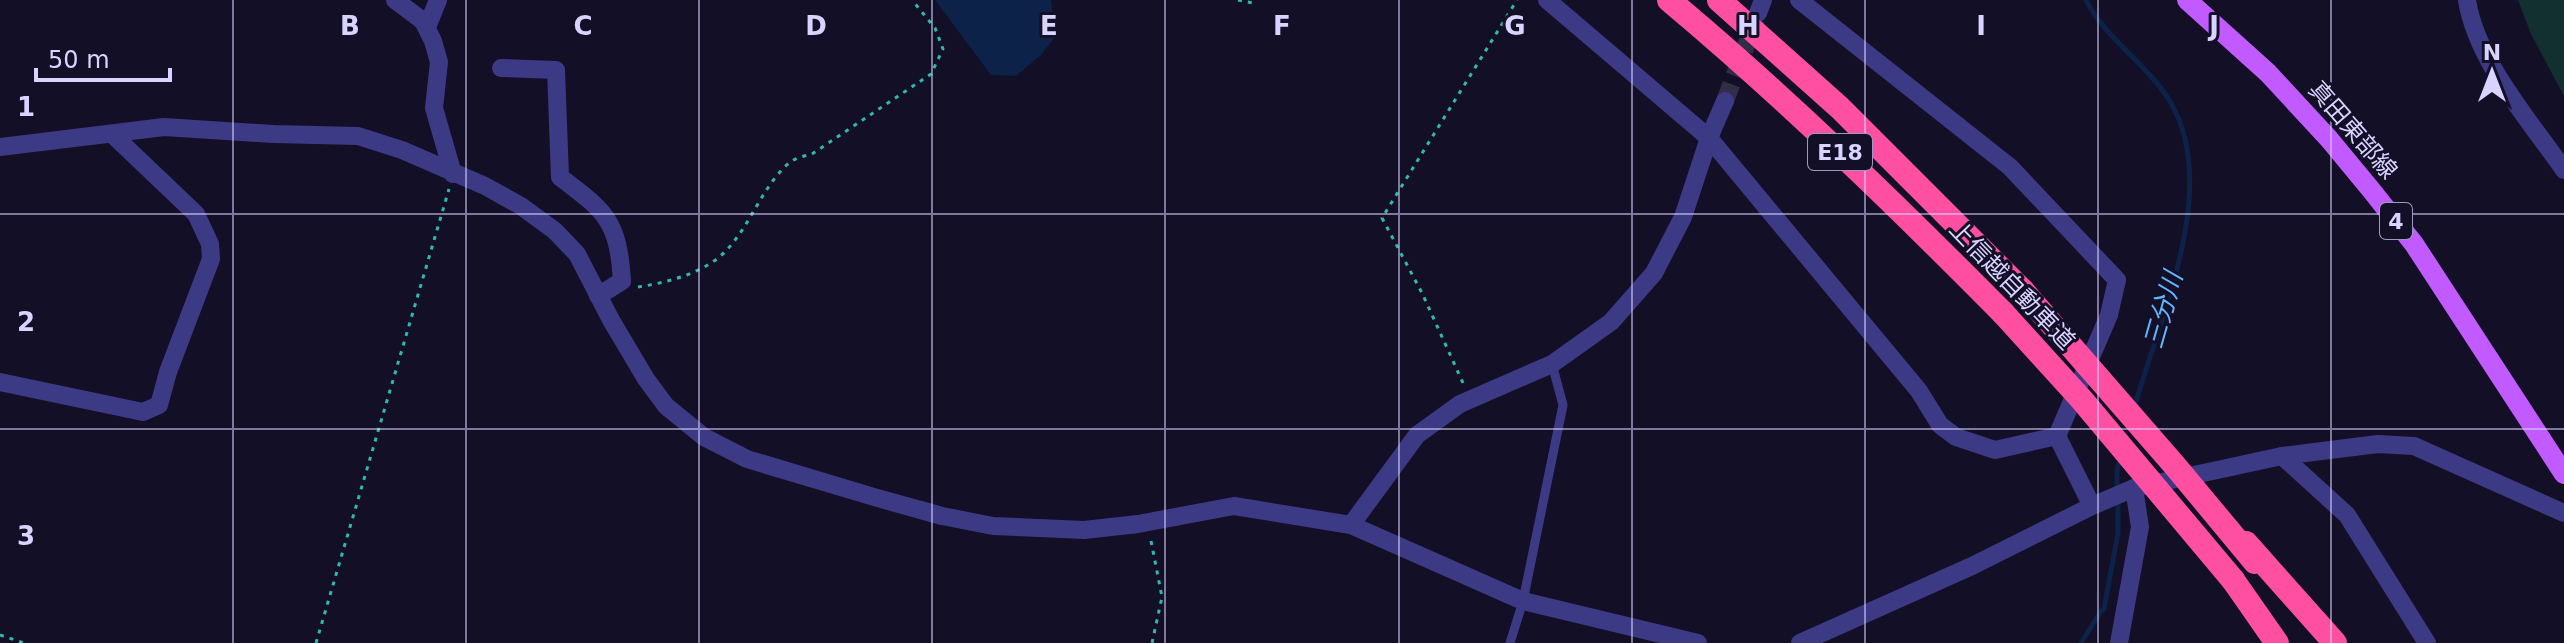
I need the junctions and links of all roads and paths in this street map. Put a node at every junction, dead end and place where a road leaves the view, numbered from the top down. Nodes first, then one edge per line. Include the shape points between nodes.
1 (395, 0) edge
2 (438, 0) edge
3 (912, 0) edge
4 (1238, 0) edge
5 (1256, 0) edge
6 (1517, 0) edge
7 (1547, 0) edge
8 (1669, 0) edge
9 (1719, 0) edge
10 (1799, 0) edge
11 (2187, 0) edge
12 (2467, 0) edge
13 (427, 27) junction
14 (501, 68) dead end
15 (1725, 101) tunnel mouth
16 (112, 134) junction
17 (1709, 138) junction
18 (0, 147) edge
19 (2564, 170) edge
20 (453, 174) junction
21 (622, 281) junction
22 (598, 296) junction
23 (1552, 364) junction
24 (0, 382) edge
25 (1470, 399) junction
26 (2057, 436) junction
27 (2282, 456) junction
28 (2564, 474) edge
29 (2134, 488) junction
30 (2092, 506) junction
31 (2564, 513) edge
32 (1147, 523) junction
33 (1351, 525) junction
34 (2257, 560) junction
35 (1523, 601) junction
36 (0, 635) edge
37 (24, 643) edge
38 (316, 643) edge
39 (1152, 643) edge
40 (1510, 643) edge
41 (1698, 643) edge
42 (1800, 643) edge
43 (2119, 643) edge
44 (2277, 643) edge
45 (2314, 643) edge
46 (2335, 643) edge
47 (2427, 643) edge

1 - 13 street
2 - 13 street
3 - 21 path via 935,28 943,49 931,74 812,154 791,161 715,260 667,282 638,287
4 - 5 path
6 - 25 path via 1382,218
7 - 17 street
8 - 44 highway, 上信越自動車道 / E18, bridge via 1820,133 2003,313 2233,580
9 - 34 highway, 上信越自動車道 / E18, bridge via 1840,108 2023,291
10 - 26 street via 2010,167 2117,280 2109,315
11 - 28 main road, 真田東部線 / 4 via 2268,73 2372,191 2414,244
12 - 19 street via 2486,53
13 - 20 street via 439,62 434,108
14 - 21 street via 556,70 560,177 590,200 612,227
15 - 17 street
16 - 18 street
16 - 20 street via 164,127 358,136
16 - 24 street via 196,214 210,244 211,259 159,405 143,412
17 - 23 street via 1683,217 1654,273 1611,322
17 - 26 street via 1919,391 1940,425 1956,437 1995,450
20 - 22 street via 509,199 555,231 577,254
20 - 38 path
21 - 22 street
22 - 32 street via 666,406 704,437 747,459 993,526 1084,530
23 - 25 street
23 - 35 lane via 1563,405
25 - 33 street via 1417,435
26 - 30 street
27 - 29 street
27 - 31 street via 2378,444 2414,446
27 - 47 street via 2347,515
29 - 30 street
29 - 43 street via 2140,527
30 - 42 street
32 - 33 street via 1234,506
32 - 39 path via 1162,597
33 - 35 street
34 - 45 highway, 上信越自動車道 / E18
34 - 46 highway
35 - 40 lane
35 - 41 street
36 - 37 path

